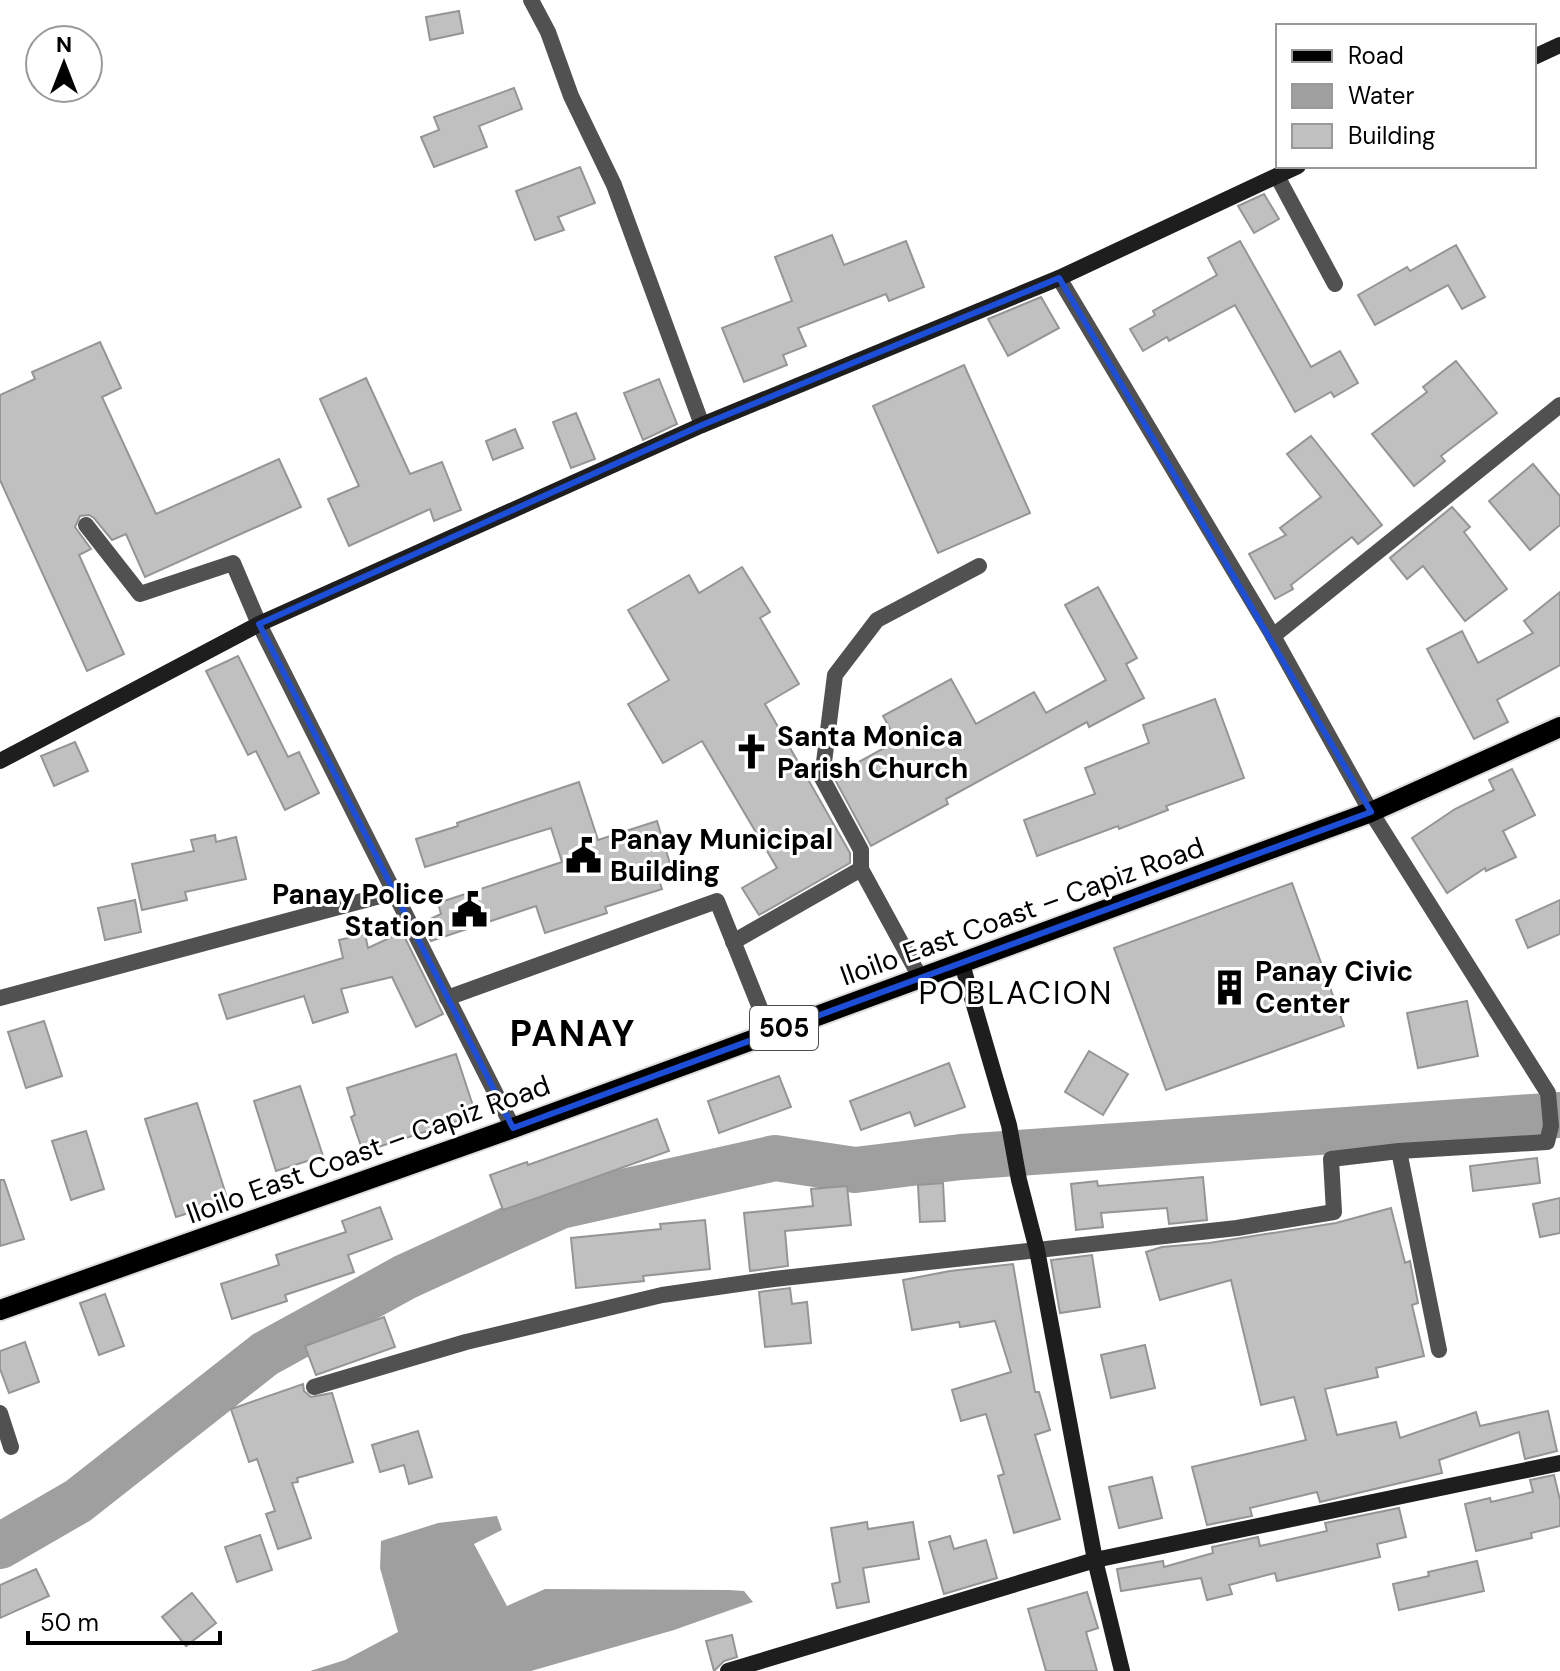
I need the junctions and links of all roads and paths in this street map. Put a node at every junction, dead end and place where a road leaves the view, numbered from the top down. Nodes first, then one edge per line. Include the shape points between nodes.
1 (531, 0) edge
2 (1560, 45) edge
3 (1536, 56) edge
4 (1294, 168) edge
5 (1277, 176) junction
6 (1059, 278) junction
7 (1335, 284) dead end
8 (1560, 405) edge
9 (702, 425) junction
10 (86, 525) dead end
11 (979, 566) dead end
12 (259, 624) junction
13 (1273, 636) junction
14 (1560, 727) edge
15 (0, 761) edge
16 (1371, 812) junction
17 (861, 869) junction
18 (395, 892) junction
19 (733, 942) junction
20 (962, 964) junction
21 (921, 979) junction
22 (0, 998) edge
23 (447, 998) junction
24 (770, 1033) junction
25 (513, 1128) junction
26 (1399, 1151) junction
27 (1037, 1250) junction
28 (0, 1310) edge
29 (1439, 1350) dead end
30 (314, 1387) dead end
31 (0, 1413) edge
32 (11, 1447) dead end
33 (1560, 1463) edge
34 (1095, 1560) junction
35 (728, 1671) edge
36 (1122, 1671) edge

1 - 9 street via 614,185
2 - 3 street
4 - 5 street
5 - 6 street
5 - 7 street
6 - 9 street
6 - 13 street
8 - 13 street
9 - 12 street
10 - 12 street via 140,594 233,563
11 - 17 street via 877,620 835,675 822,778 861,850
12 - 15 street
12 - 18 street
13 - 16 street
14 - 16 main road, Iloilo East Coast – Capiz Road / 505
16 - 20 main road, Iloilo East Coast – Capiz Road / 505
16 - 26 street via 1548,1093 1551,1126 1547,1142
17 - 19 street
17 - 21 street
18 - 22 street
18 - 23 street
19 - 23 street via 717,901
19 - 24 street
20 - 21 main road, Iloilo East Coast – Capiz Road / 505
20 - 27 street via 1009,1125
21 - 24 main road, Iloilo East Coast – Capiz Road / 505
23 - 25 street
24 - 25 main road, Iloilo East Coast – Capiz Road / 505
25 - 28 main road, Iloilo East Coast – Capiz Road / 505
26 - 27 street via 1331,1159 1334,1212
26 - 29 street
27 - 30 street via 662,1295 466,1342
27 - 34 street
31 - 32 street
33 - 34 street
34 - 35 street
34 - 36 street

